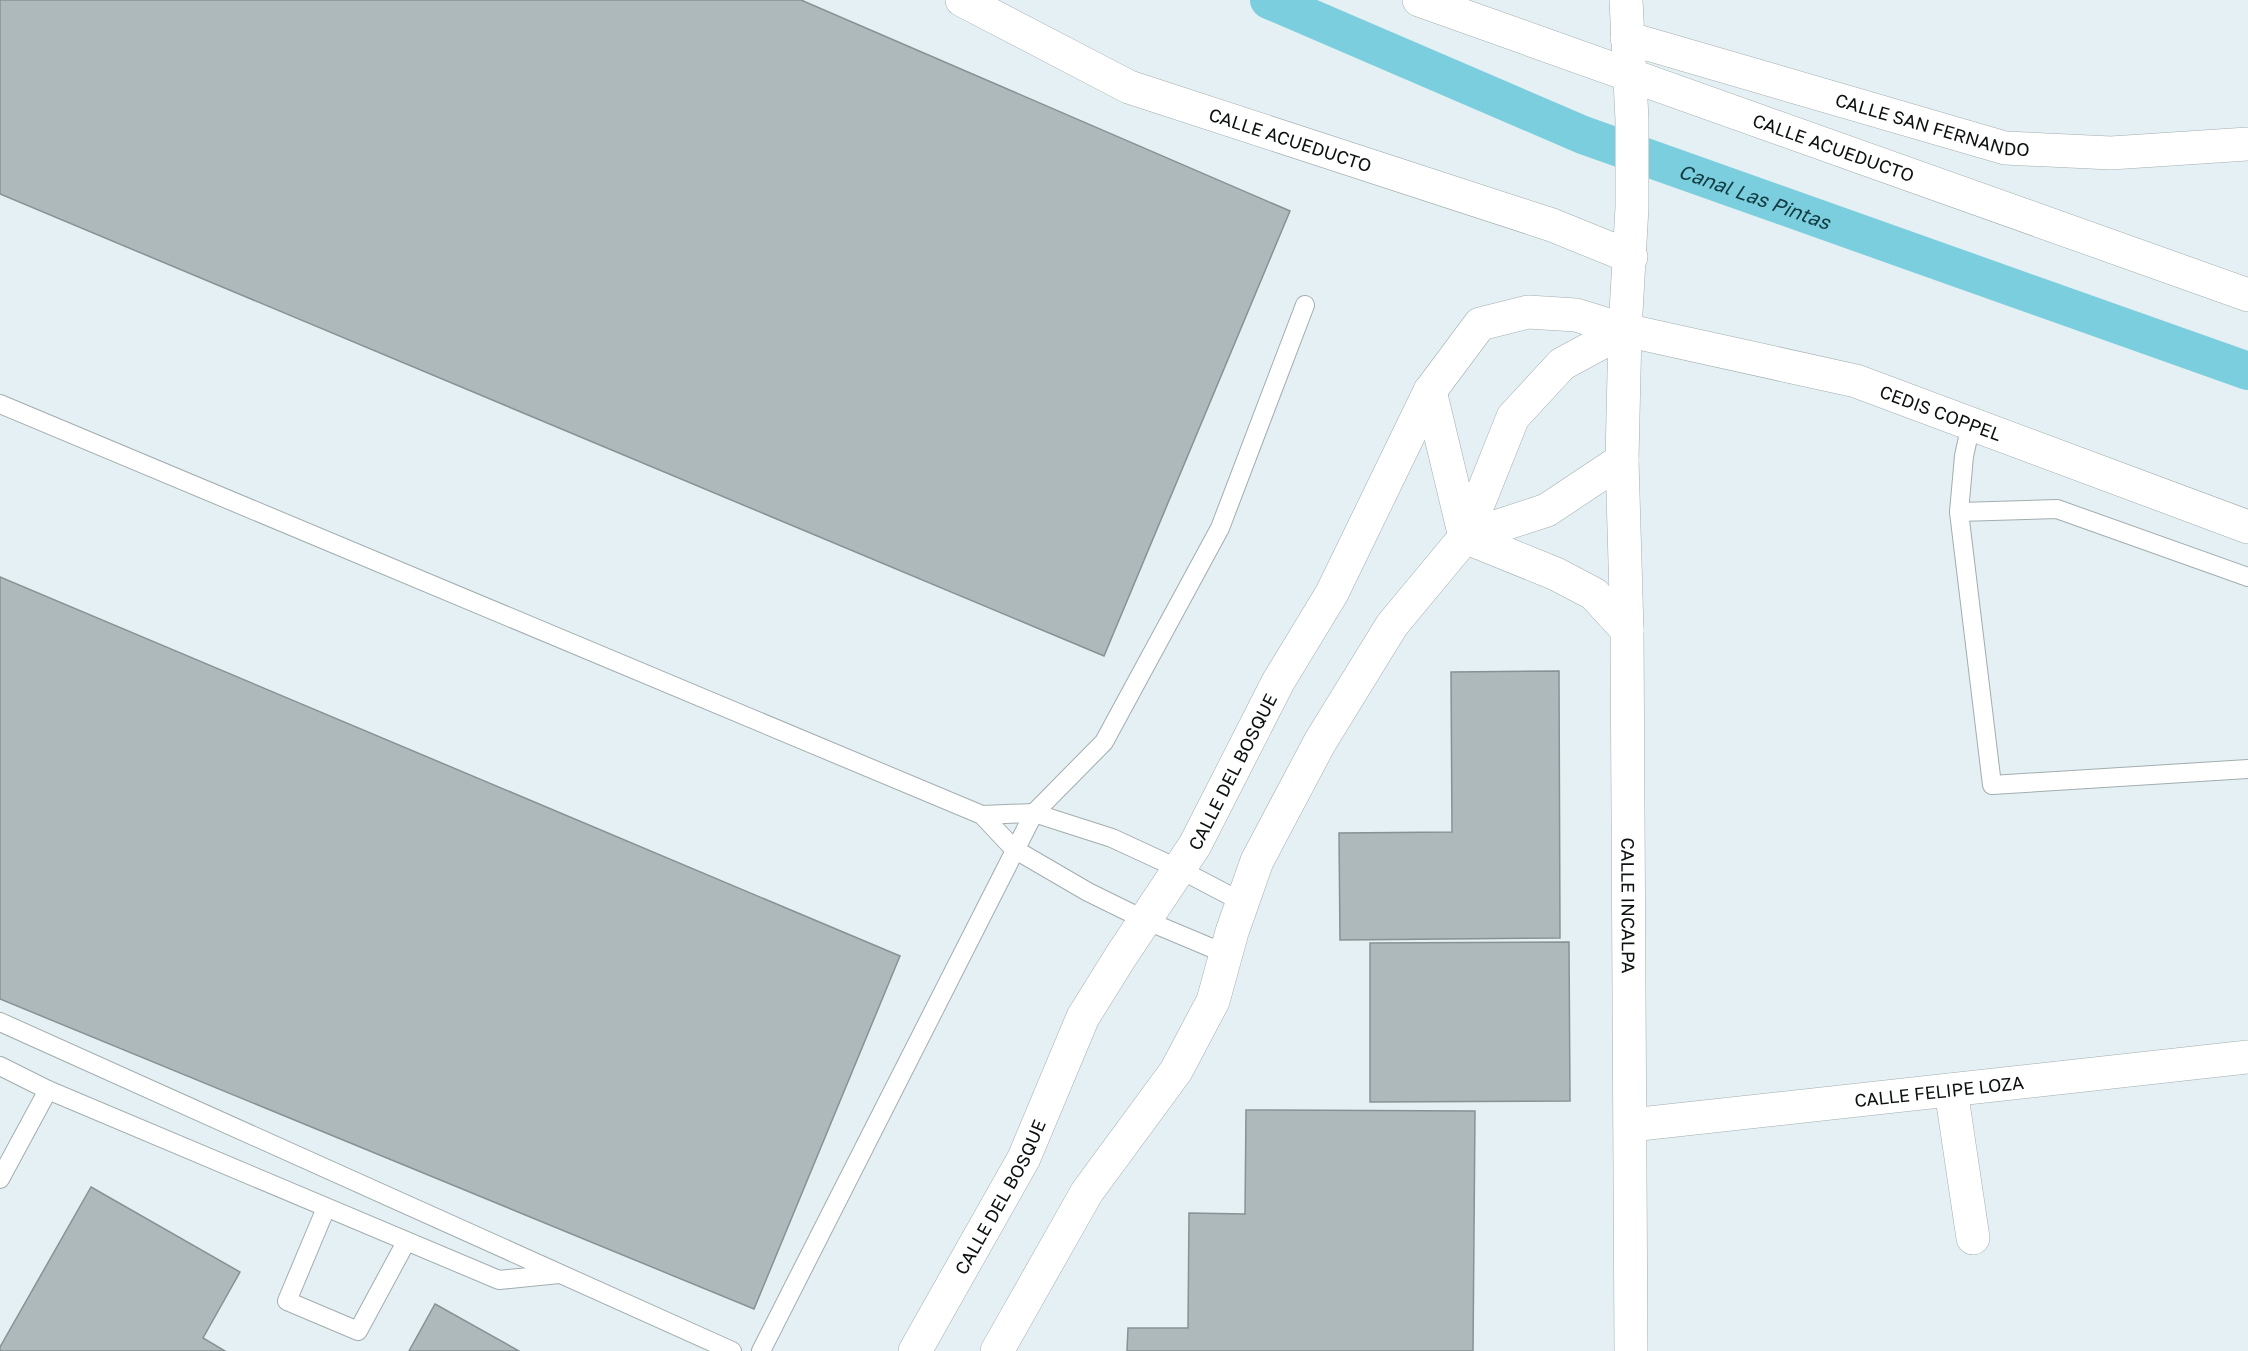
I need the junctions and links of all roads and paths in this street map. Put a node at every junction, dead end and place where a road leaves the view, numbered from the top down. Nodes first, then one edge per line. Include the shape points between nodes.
1 (962, 0) edge
2 (1419, 0) edge
3 (1626, 0) edge
4 (1627, 38) junction
5 (1629, 75) junction
6 (2248, 144) edge
7 (1631, 257) junction
8 (2248, 295) edge
9 (1305, 305) dead end
10 (1625, 330) junction
11 (1430, 391) junction
12 (0, 404) edge
13 (1971, 424) junction
14 (1622, 460) junction
15 (1959, 512) junction
16 (2248, 527) edge
17 (1464, 537) junction
18 (2248, 577) edge
19 (1628, 630) junction
20 (2248, 769) edge
21 (1034, 813) junction
22 (982, 815) junction
23 (1014, 849) junction
24 (1179, 869) junction
25 (1242, 902) junction
26 (1146, 920) junction
27 (1226, 954) junction
28 (0, 1022) edge
29 (2248, 1056) edge
30 (0, 1066) edge
31 (1951, 1089) junction
32 (48, 1090) junction
33 (1631, 1125) junction
34 (0, 1179) edge
35 (326, 1208) junction
36 (1973, 1238) dead end
37 (406, 1242) junction
38 (561, 1274) junction
39 (732, 1351) edge
40 (760, 1351) edge
41 (915, 1351) edge
42 (997, 1351) edge
43 (1631, 1351) edge

1 - 7 street, CALLE ACUEDUCTO via 1129,87 1552,225
2 - 5 street, CALLE ACUEDUCTO
3 - 4 street
4 - 5 street
4 - 6 street, CALLE SAN FERNANDO via 2006,148 2111,153
5 - 7 street
5 - 8 street, CALLE ACUEDUCTO
7 - 10 street
9 - 21 lane via 1215,538 1104,742
10 - 11 street, CALLE DEL BOSQUE via 1576,315 1528,312 1480,324
10 - 13 street, CEDIS COPPEL via 1856,381
10 - 14 street, CALLE INCALPA
10 - 17 street via 1562,364 1513,417
11 - 17 street
11 - 24 street, CALLE DEL BOSQUE via 1332,593 1278,682
12 - 22 lane
13 - 15 lane
13 - 16 street, CEDIS COPPEL
14 - 17 street via 1547,510
14 - 19 street, CALLE INCALPA
15 - 18 lane via 2057,509
15 - 20 lane via 1992,785
17 - 19 street via 1556,574 1594,594
17 - 25 street via 1392,626 1320,742 1257,861
19 - 33 street, CALLE INCALPA
21 - 22 lane
21 - 23 lane
21 - 24 lane via 1112,838
22 - 23 lane
23 - 26 lane
23 - 40 lane
24 - 25 lane
24 - 26 street, CALLE DEL BOSQUE
25 - 27 street
26 - 27 lane
26 - 41 street, CALLE DEL BOSQUE via 1083,1017 1024,1158
27 - 42 street via 1213,1001 1176,1071 1087,1192
28 - 38 lane
29 - 31 street, CALLE FELIPE LOZA
30 - 32 lane
31 - 33 street, CALLE FELIPE LOZA
31 - 36 street
32 - 34 lane
32 - 35 lane
33 - 43 street, CALLE INCALPA
35 - 37 lane
35 - 37 lane via 287,1302 357,1331
37 - 38 lane via 499,1281
38 - 39 lane

